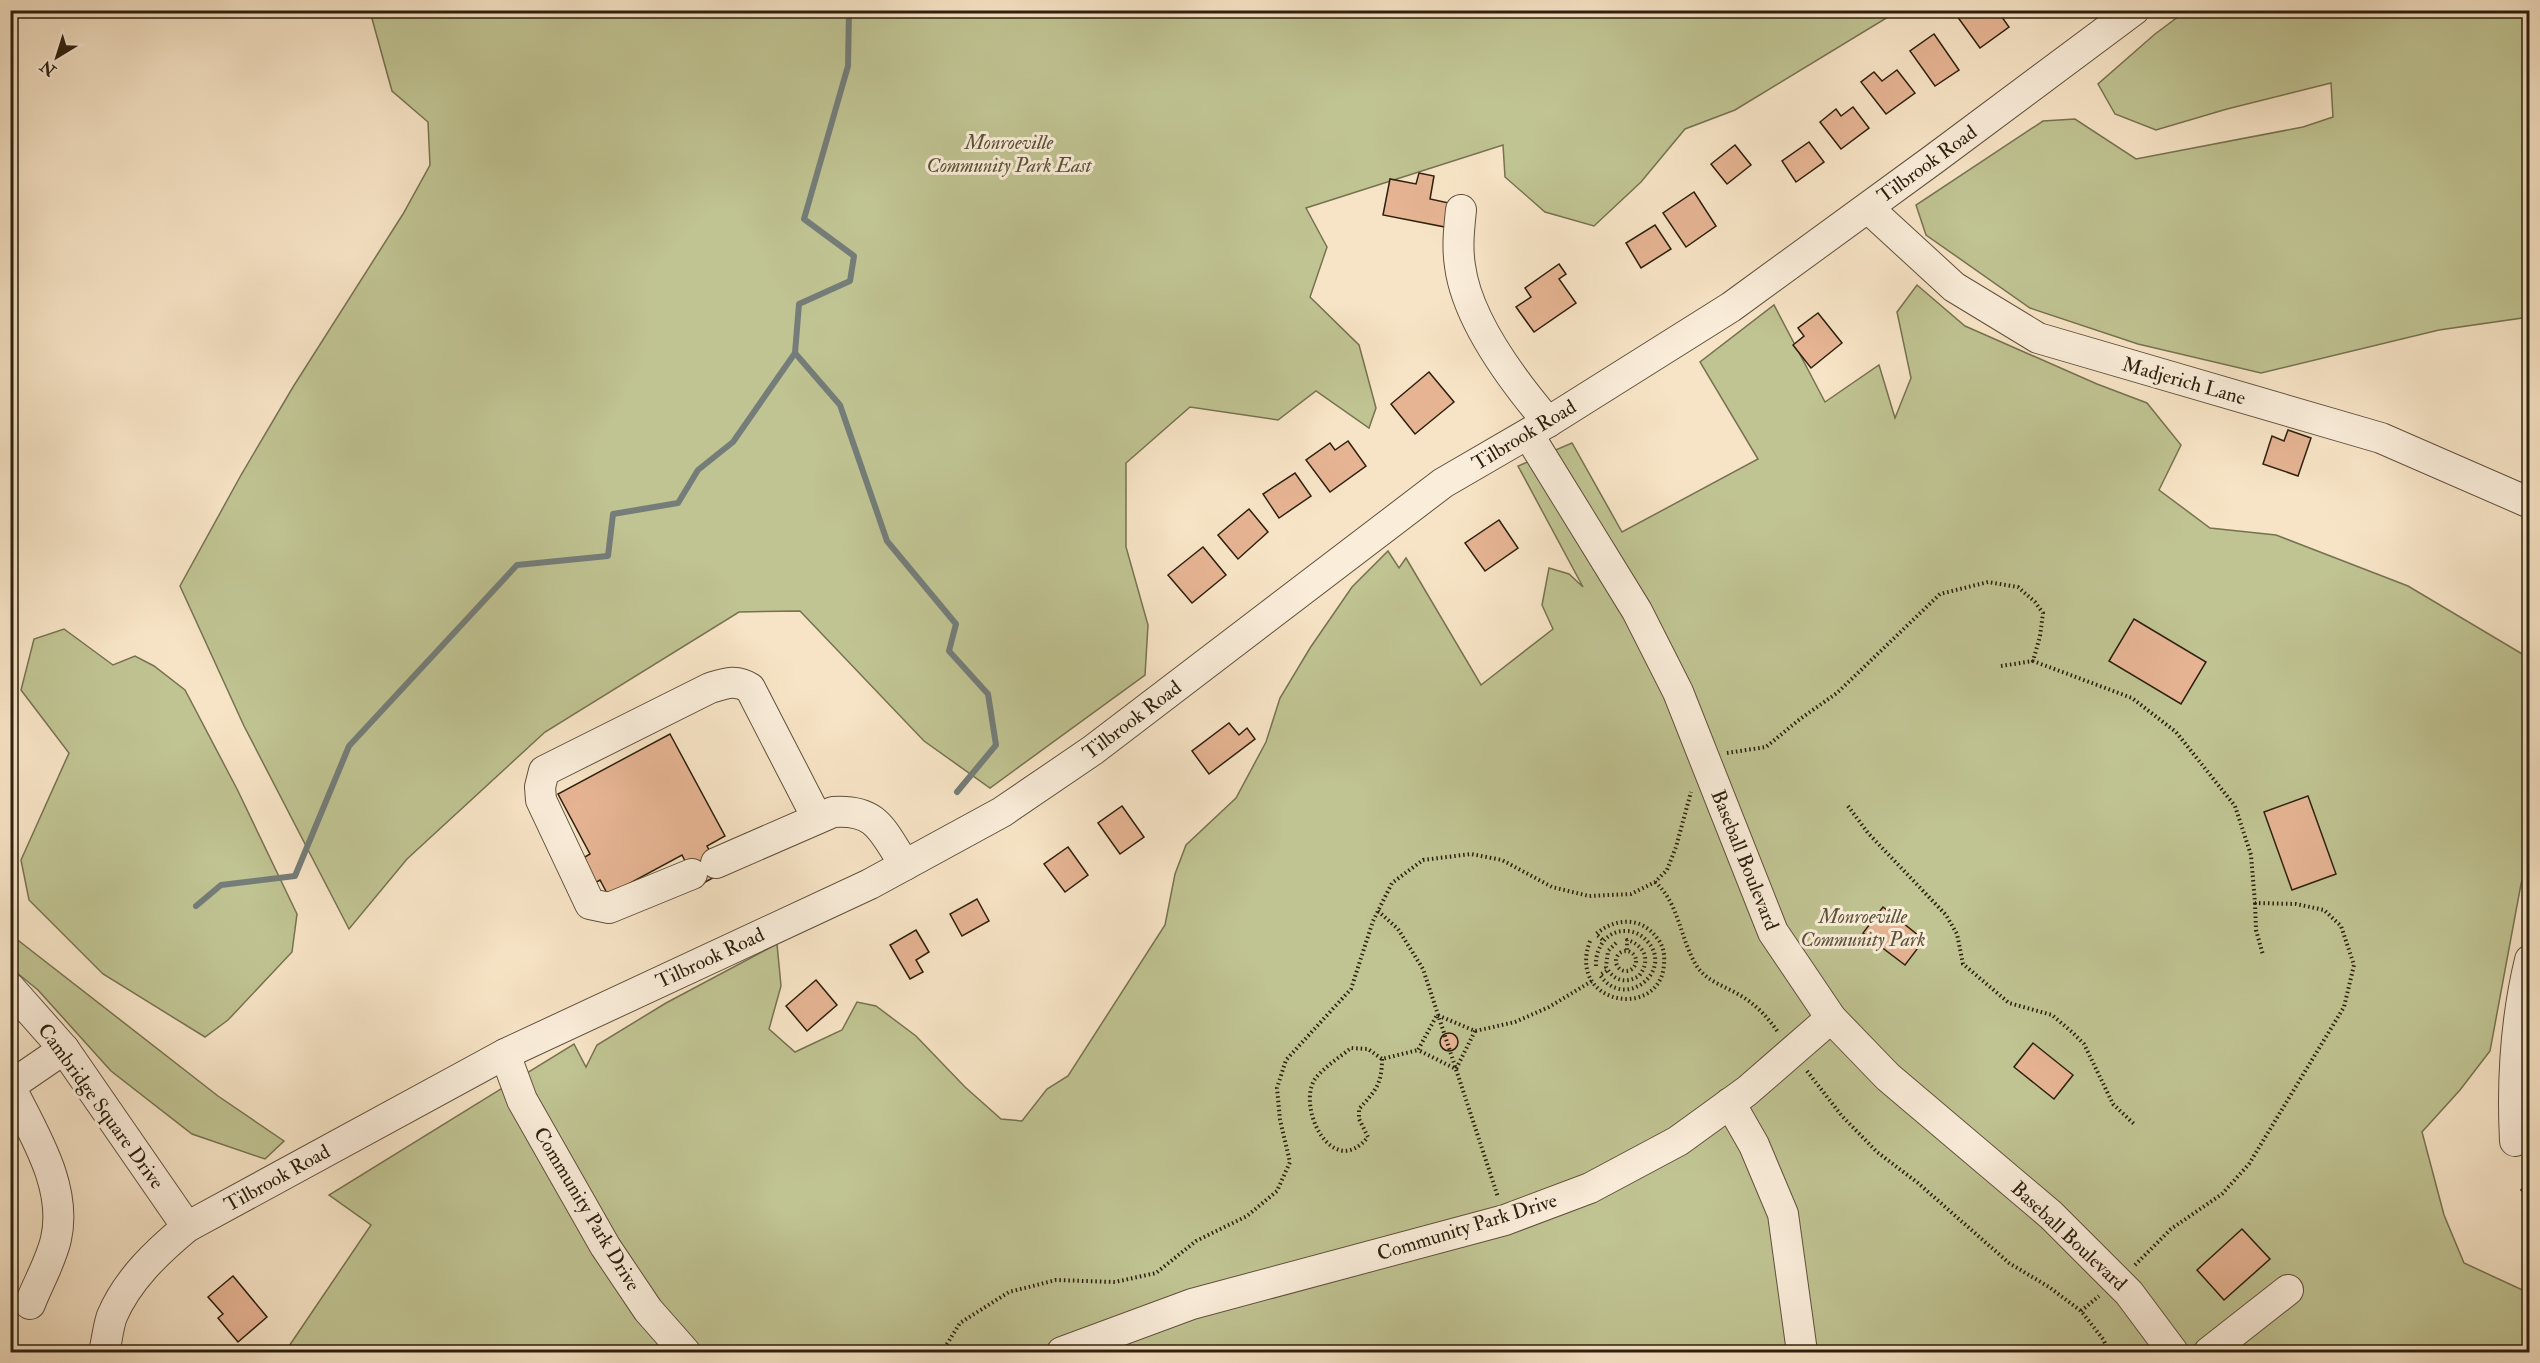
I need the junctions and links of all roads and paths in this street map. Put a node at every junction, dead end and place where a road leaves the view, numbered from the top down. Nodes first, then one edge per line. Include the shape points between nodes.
1 (2134, 10) edge
2 (1868, 208) junction
3 (1461, 210) dead end
4 (1538, 428) junction
5 (2529, 503) edge
6 (2033, 661) dead end
7 (2001, 666) dead end
8 (1848, 806) dead end
9 (818, 818) junction
10 (905, 864) junction
11 (1655, 882) dead end
12 (2255, 903) dead end
13 (1378, 911) dead end
14 (1590, 941) dead end
15 (1604, 941) junction
16 (1616, 943) dead end
17 (1627, 950) junction
18 (2264, 955) dead end
19 (2529, 960) edge
20 (1596, 966) dead end
21 (1608, 970) junction
22 (1592, 981) junction
23 (10, 988) edge
24 (1437, 1015) junction
25 (1831, 1018) junction
26 (1475, 1031) junction
27 (64, 1049) junction
28 (1418, 1050) junction
29 (1792, 1052) junction
30 (505, 1054) junction
31 (1382, 1059) junction
32 (1456, 1069) junction
33 (10, 1086) edge
34 (1730, 1103) junction
35 (2134, 1124) dead end
36 (2515, 1141) dead end
37 (1505, 1220) junction
38 (187, 1227) junction
39 (2288, 1290) dead end
40 (30, 1304) dead end
41 (104, 1353) edge
42 (685, 1353) edge
43 (1062, 1353) edge
44 (1802, 1353) edge
45 (2109, 1353) edge
46 (2173, 1353) edge
47 (2209, 1353) edge

1 - 2 street, Tilbrook Road
2 - 4 street, Tilbrook Road via 1731,307
2 - 5 street, Madjerich Lane via 1954,287 2038,338 2380,438
3 - 4 street, Baseball Boulevard via 1460,267 1468,297
4 - 10 street, Tilbrook Road via 1443,483 1093,750 1002,812
4 - 25 street, Baseball Boulevard via 1678,692 1773,933
6 - 7 path
8 - 35 path via 1868,833 1946,915 1956,934 1963,964 2009,1003 2052,1015 2072,1032 2084,1044 2113,1104
9 - 9 street via 609,908 590,904 541,800 540,787 544,771 711,688 741,682 750,688
9 - 10 street via 852,810 874,820
10 - 30 street, Tilbrook Road via 870,884
11 - 29 path via 1667,892 1695,964 1705,977 1744,997 1763,1012
12 - 18 path via 2256,930
13 - 24 path via 1398,930 1423,969
14 - 22 path via 1586,963
15 - 20 path via 1597,952
15 - 21 path via 1616,933 1634,932 1649,943 1655,960 1650,978 1626,990 1609,984 1600,975
15 - 22 path via 1596,934 1606,926 1639,923 1662,946 1664,969 1653,988 1634,999 1612,997
16 - 21 path via 1605,959
17 - 17 path via 1621,951 1616,960 1617,966 1626,971 1637,961
17 - 21 path via 1627,940 1635,942 1645,954 1646,962 1639,976 1624,981
19 - 36 street via 2522,994 2515,1081
22 - 26 path via 1515,1022
23 - 27 street, Cambridge Square Drive
24 - 26 path
24 - 28 path
24 - 32 path
25 - 29 street, Community Park Drive
25 - 46 street, Baseball Boulevard via 1888,1077 2051,1215 2129,1293
26 - 32 path
27 - 33 street
27 - 38 street, Cambridge Square Drive
28 - 31 path
28 - 32 path
29 - 34 street, Community Park Drive
29 - 45 path via 1842,1116 1877,1152 2009,1263 2081,1311
30 - 38 street, Tilbrook Road
30 - 42 street, Community Park Drive via 522,1100 605,1246 648,1310
31 - 31 path via 1368,1049 1351,1048 1315,1079 1309,1094 1311,1111 1323,1140 1332,1148 1347,1152 1368,1137 1359,1119 1359,1109 1378,1087
32 - 37 path
33 - 40 street via 44,1156 59,1203 56,1239
34 - 37 street, Community Park Drive via 1678,1141 1590,1188
34 - 44 street via 1754,1145 1784,1214
37 - 43 street, Community Park Drive via 1192,1304
38 - 41 street, Tilbrook Road via 131,1283 112,1317
39 - 47 street

